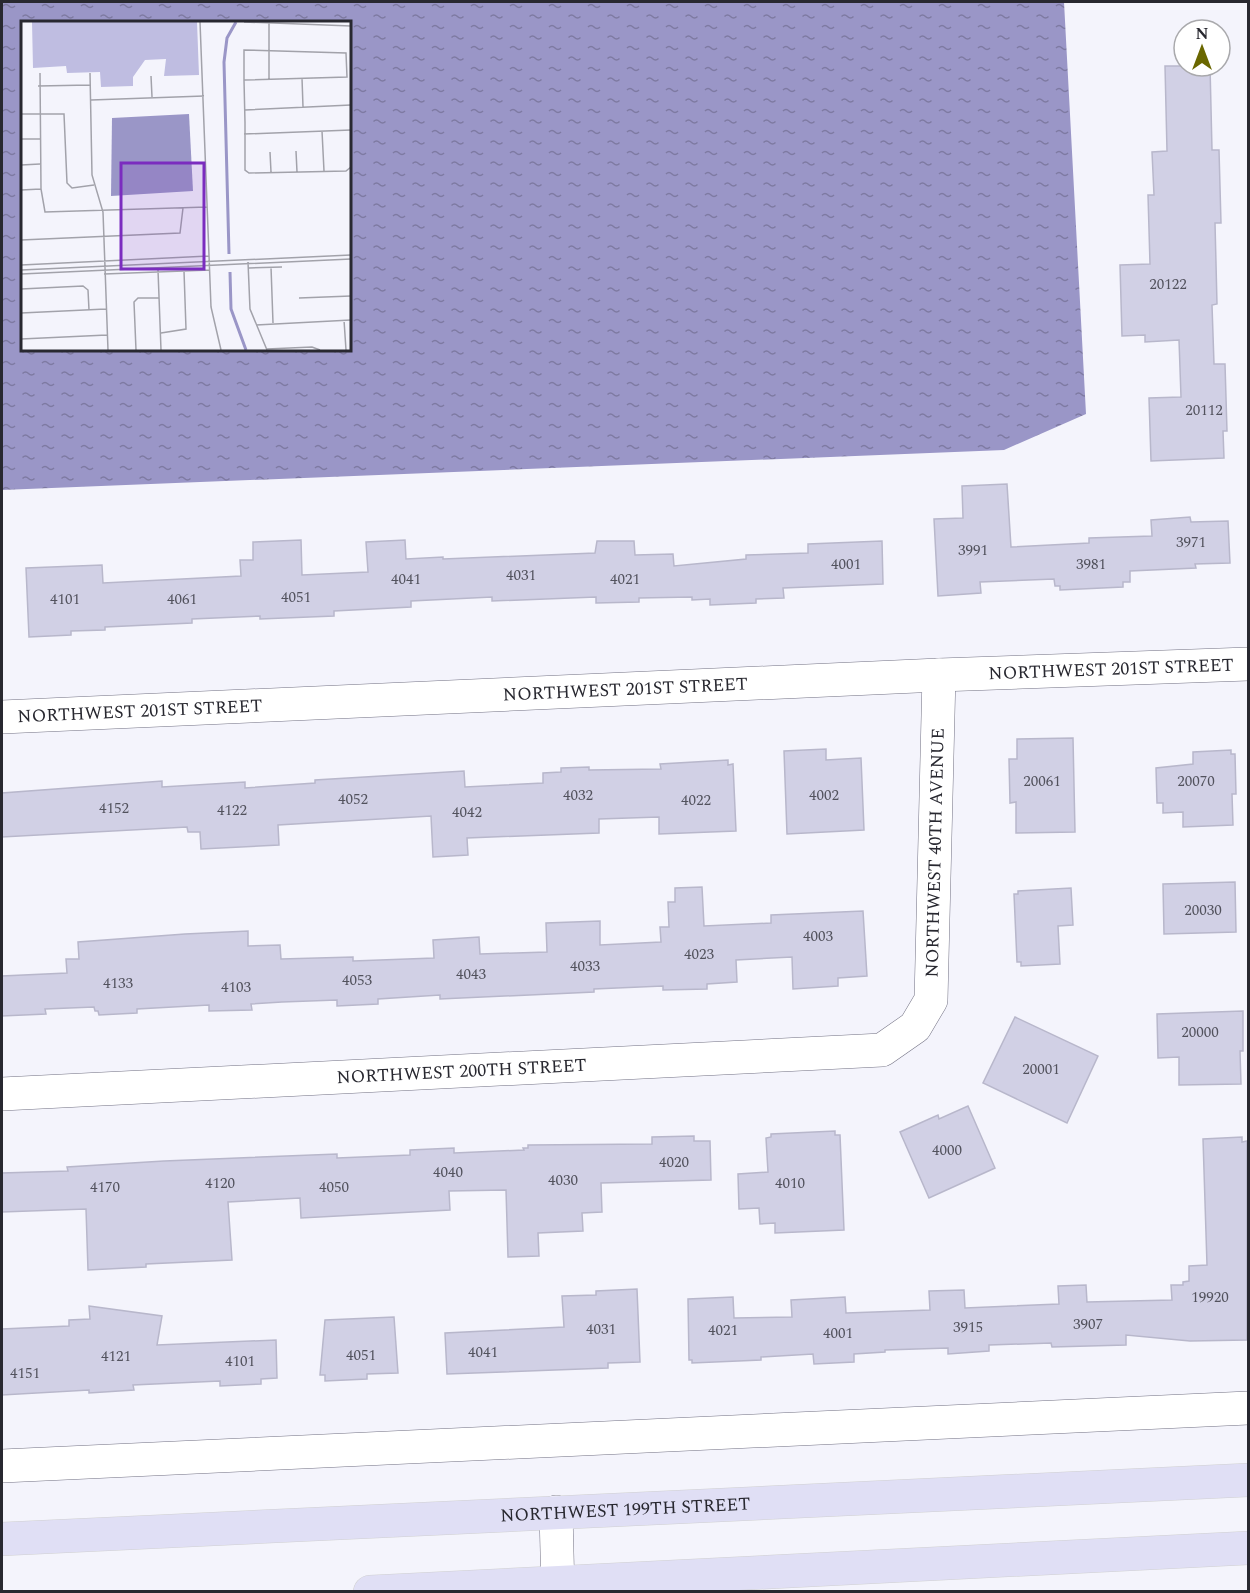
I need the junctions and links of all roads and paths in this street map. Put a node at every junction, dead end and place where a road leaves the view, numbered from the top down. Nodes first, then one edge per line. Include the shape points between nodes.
1 (1248, 664) edge
2 (939, 675) junction
3 (2, 717) edge
4 (915, 1027) joint
5 (2, 1094) edge
6 (1248, 1408) edge
7 (2, 1466) edge
8 (1248, 1480) edge
9 (556, 1512) junction
10 (2, 1539) edge
11 (1248, 1548) edge
12 (558, 1587) edge
13 (370, 1592) edge

1 - 2 street, NORTHWEST 201ST STREET
2 - 3 street, NORTHWEST 201ST STREET
2 - 4 street, NORTHWEST 40TH AVENUE via 930,1000
4 - 5 street, NORTHWEST 200TH STREET via 882,1050
6 - 7 street
8 - 9 main road, NORTHWEST 199TH STREET
9 - 10 main road, NORTHWEST 199TH STREET
9 - 12 street
11 - 12 main road
12 - 13 main road

